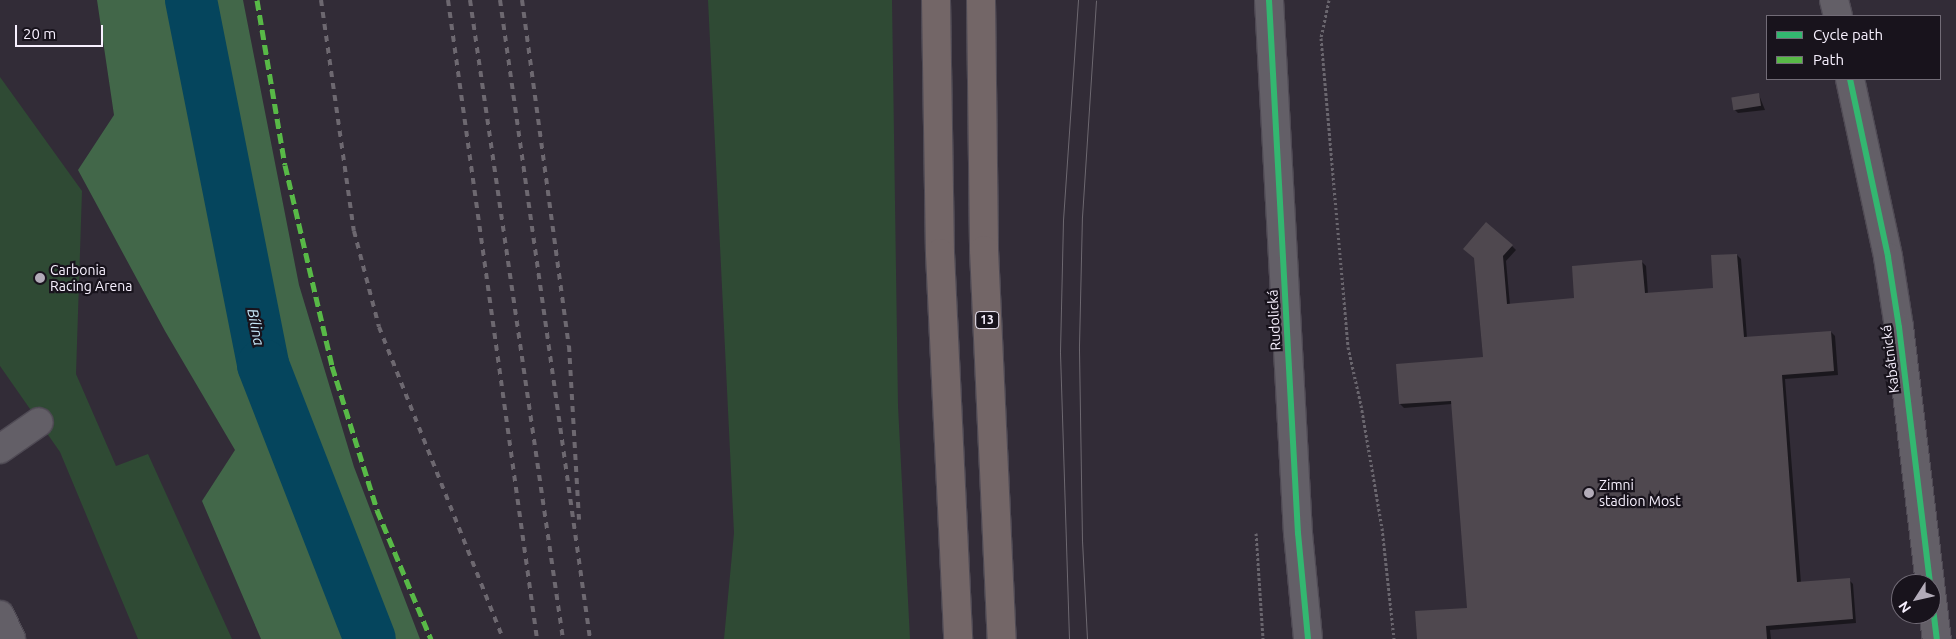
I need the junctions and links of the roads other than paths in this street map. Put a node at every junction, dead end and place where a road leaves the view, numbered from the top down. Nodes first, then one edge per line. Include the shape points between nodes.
1 (936, 0) edge
2 (981, 0) edge
3 (1269, 0) edge
4 (1834, 0) edge
5 (1838, 15) edge
6 (1850, 80) edge
7 (39, 422) dead end
8 (0, 449) edge
9 (0, 615) edge
10 (11, 639) edge
11 (958, 639) edge
12 (1002, 639) edge
13 (1308, 639) edge
14 (1937, 639) edge

1 - 11 highway via 940,253
2 - 12 highway, 13 via 984,250
3 - 13 street, Rudolická via 1298,533
4 - 5 street
6 - 14 street, Kabátnická via 1888,257 1899,327
7 - 8 street
9 - 10 street

